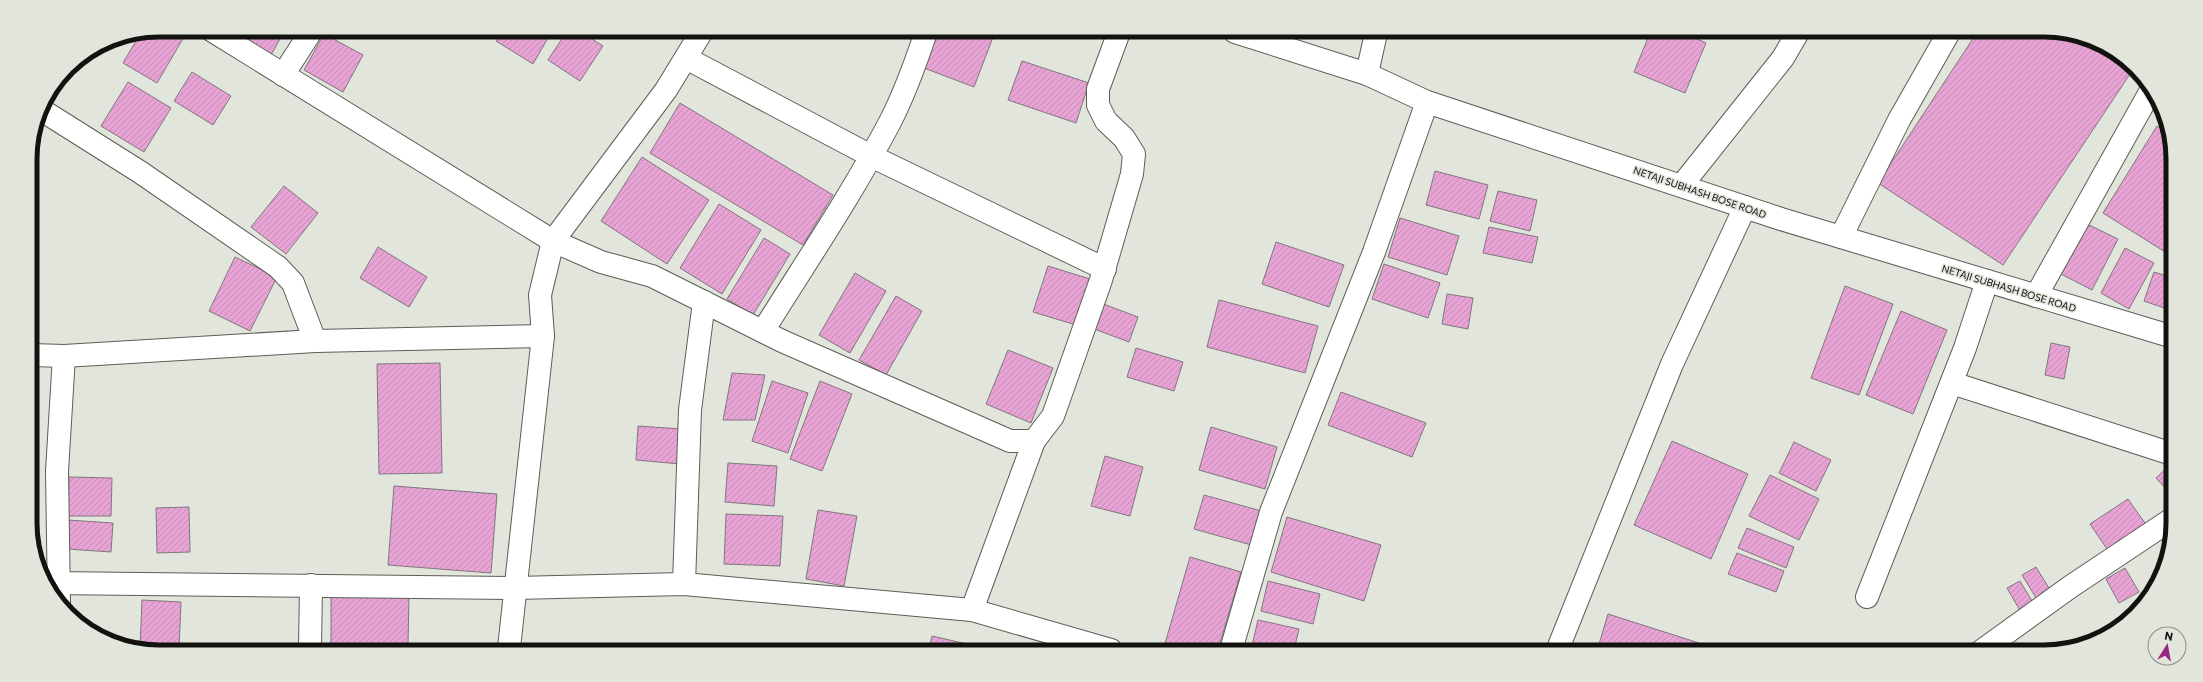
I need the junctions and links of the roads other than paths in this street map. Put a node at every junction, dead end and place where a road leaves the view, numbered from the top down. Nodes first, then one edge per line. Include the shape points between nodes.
1 (222, 37) edge
2 (307, 37) edge
3 (698, 37) edge
4 (924, 37) edge
5 (1117, 37) edge
6 (1251, 37) edge
7 (1375, 37) edge
8 (1795, 37) edge
9 (1946, 37) edge
10 (686, 58) junction
11 (1367, 74) junction
12 (283, 75) junction
13 (2148, 95) edge
14 (1427, 102) junction
15 (46, 113) edge
16 (871, 156) junction
17 (1682, 185) junction
18 (1745, 207) junction
19 (1841, 237) junction
20 (553, 241) junction
21 (1105, 269) junction
22 (1987, 281) junction
23 (2036, 296) junction
24 (704, 302) junction
25 (763, 331) junction
26 (2166, 335) edge
27 (543, 336) junction
28 (316, 341) junction
29 (37, 355) edge
30 (64, 356) junction
31 (1952, 383) junction
32 (1034, 441) junction
33 (2166, 452) edge
34 (2166, 523) edge
35 (684, 584) junction
36 (310, 586) junction
37 (515, 588) junction
38 (56, 590) edge
39 (1867, 597) dead end
40 (972, 610) junction
41 (1046, 640) edge
42 (310, 645) edge
43 (509, 645) edge
44 (1079, 645) edge
45 (1232, 645) edge
46 (1559, 645) edge
47 (1990, 645) edge

1 - 12 street
2 - 12 street
3 - 10 street
4 - 16 street via 891,121
5 - 21 street via 1098,89 1098,105 1106,121 1124,138 1134,154 1132,174
6 - 11 street, NETAJI SUBHASH BOSE ROAD
7 - 11 street
8 - 17 street via 1783,58
9 - 19 street via 1899,120
10 - 16 street
10 - 20 street via 666,90
11 - 14 street, NETAJI SUBHASH BOSE ROAD
12 - 20 street
13 - 23 street
14 - 17 street, NETAJI SUBHASH BOSE ROAD
14 - 45 street via 1374,252 1271,512
15 - 28 street via 140,172 278,267 293,283
16 - 21 street
16 - 25 street
17 - 18 street, NETAJI SUBHASH BOSE ROAD
18 - 19 street, NETAJI SUBHASH BOSE ROAD
18 - 46 street via 1672,364
19 - 22 street, NETAJI SUBHASH BOSE ROAD
20 - 24 street via 601,262 652,276
20 - 27 street via 540,295
21 - 32 street via 1053,416
22 - 23 street, NETAJI SUBHASH BOSE ROAD
22 - 31 street
23 - 26 street, NETAJI SUBHASH BOSE ROAD
24 - 25 street
24 - 35 street via 690,410
25 - 32 street via 1010,441
27 - 28 street
27 - 37 street
28 - 30 street
29 - 30 street
30 - 38 street via 57,471
31 - 33 street
31 - 39 street
32 - 40 street
34 - 47 street via 2070,586
35 - 37 street
35 - 40 street
36 - 37 street
36 - 38 street
36 - 42 street
37 - 43 street
40 - 41 street
41 - 44 street

